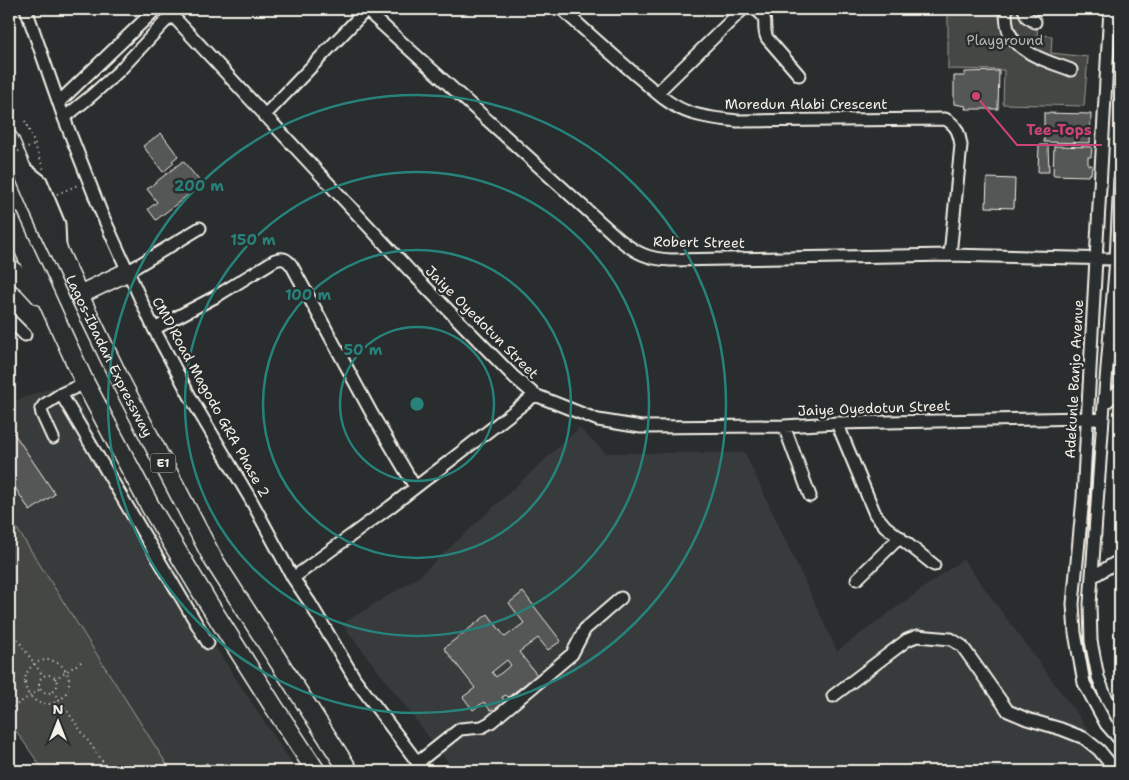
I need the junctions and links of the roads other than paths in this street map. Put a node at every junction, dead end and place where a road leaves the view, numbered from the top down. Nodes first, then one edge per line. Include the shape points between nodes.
1 (26, 9) edge
2 (156, 9) edge
3 (367, 9) edge
4 (562, 9) edge
5 (743, 9) edge
6 (755, 9) edge
7 (1006, 9) edge
8 (1024, 9) edge
9 (1110, 9) edge
10 (174, 12) edge
11 (1036, 22) dead end
12 (114, 50) junction
13 (128, 61) junction
14 (1071, 70) dead end
15 (799, 75) dead end
16 (657, 93) junction
17 (59, 102) junction
18 (264, 116) junction
19 (64, 118) junction
20 (9, 138) edge
21 (14, 159) edge
22 (1120, 180) edge
23 (9, 217) edge
24 (200, 228) dead end
25 (9, 242) edge
26 (950, 255) junction
27 (27, 258) junction
28 (1096, 259) junction
29 (1116, 259) junction
30 (10, 272) edge
31 (127, 272) junction
32 (79, 295) junction
33 (53, 312) junction
34 (9, 319) edge
35 (154, 329) junction
36 (25, 335) dead end
37 (85, 383) junction
38 (1120, 390) edge
39 (61, 394) junction
40 (535, 395) junction
41 (1104, 404) junction
42 (1087, 418) junction
43 (1102, 420) junction
44 (837, 422) junction
45 (784, 426) junction
46 (53, 438) dead end
47 (416, 487) junction
48 (810, 496) dead end
49 (900, 538) junction
50 (1120, 560) edge
51 (934, 565) dead end
52 (1092, 577) junction
53 (293, 578) junction
54 (857, 579) dead end
55 (621, 598) dead end
56 (208, 643) dead end
57 (833, 696) dead end
58 (1120, 722) edge
59 (1120, 740) edge
60 (420, 767) edge
61 (316, 771) edge
62 (349, 771) edge
63 (1116, 771) edge

1 - 17 street, CMD Road Magodo GRA Phase 2
2 - 12 street
3 - 18 street
3 - 26 street, Robert Street via 619,239 649,258
4 - 16 street, Moredun Alabi Crescent
5 - 16 street
6 - 15 street via 764,16 767,38
7 - 14 street via 1009,31 1019,45 1039,58
8 - 11 street via 1027,18
9 - 28 street, Adekunle Banjo Avenue
10 - 13 street
10 - 18 street, Jaiye Oyedotun Street
12 - 13 street
12 - 17 street
13 - 19 street
16 - 26 street, Moredun Alabi Crescent via 690,113 737,121 946,119 952,122 959,133 961,145
17 - 19 street, CMD Road Magodo GRA Phase 2
18 - 40 street, Jaiye Oyedotun Street via 410,271
19 - 31 street, CMD Road Magodo GRA Phase 2
20 - 21 highway, Lagos-Ibadan Expressway / E1
21 - 32 highway, Lagos-Ibadan Expressway / E1
22 - 29 street
23 - 27 highway, E1
24 - 31 street
25 - 27 street
26 - 28 street, Robert Street
27 - 33 highway, E1
28 - 29 street, Robert Street
28 - 42 street, Adekunle Banjo Avenue
29 - 41 street
30 - 33 highway via 28,282
31 - 32 highway
31 - 35 street, CMD Road Magodo GRA Phase 2
32 - 62 highway, Lagos-Ibadan Expressway / E1 via 213,559
33 - 37 highway, E1
34 - 36 street
35 - 47 street via 275,260 285,259 292,266 372,414
35 - 53 street, CMD Road Magodo GRA Phase 2
37 - 39 street
37 - 61 highway, E1 via 150,506
38 - 41 street
39 - 46 street via 41,408
39 - 56 street
40 - 45 street, Jaiye Oyedotun Street via 598,420 640,427
40 - 47 street
41 - 43 street
42 - 43 street, Jaiye Oyedotun Street
42 - 44 street, Jaiye Oyedotun Street
42 - 59 street, Adekunle Banjo Avenue via 1073,604 1075,633 1084,683 1106,724
43 - 52 street
44 - 45 street, Jaiye Oyedotun Street
44 - 49 street via 876,514
45 - 48 street
47 - 53 street
49 - 51 street
49 - 54 street
50 - 52 street
52 - 58 street via 1091,641 1098,677
53 - 60 street, CMD Road Magodo GRA Phase 2 via 355,679
55 - 60 street via 585,629 572,654 491,722 482,727 460,729
57 - 63 street via 907,640 917,636 951,639 962,646 1008,711 1084,738

